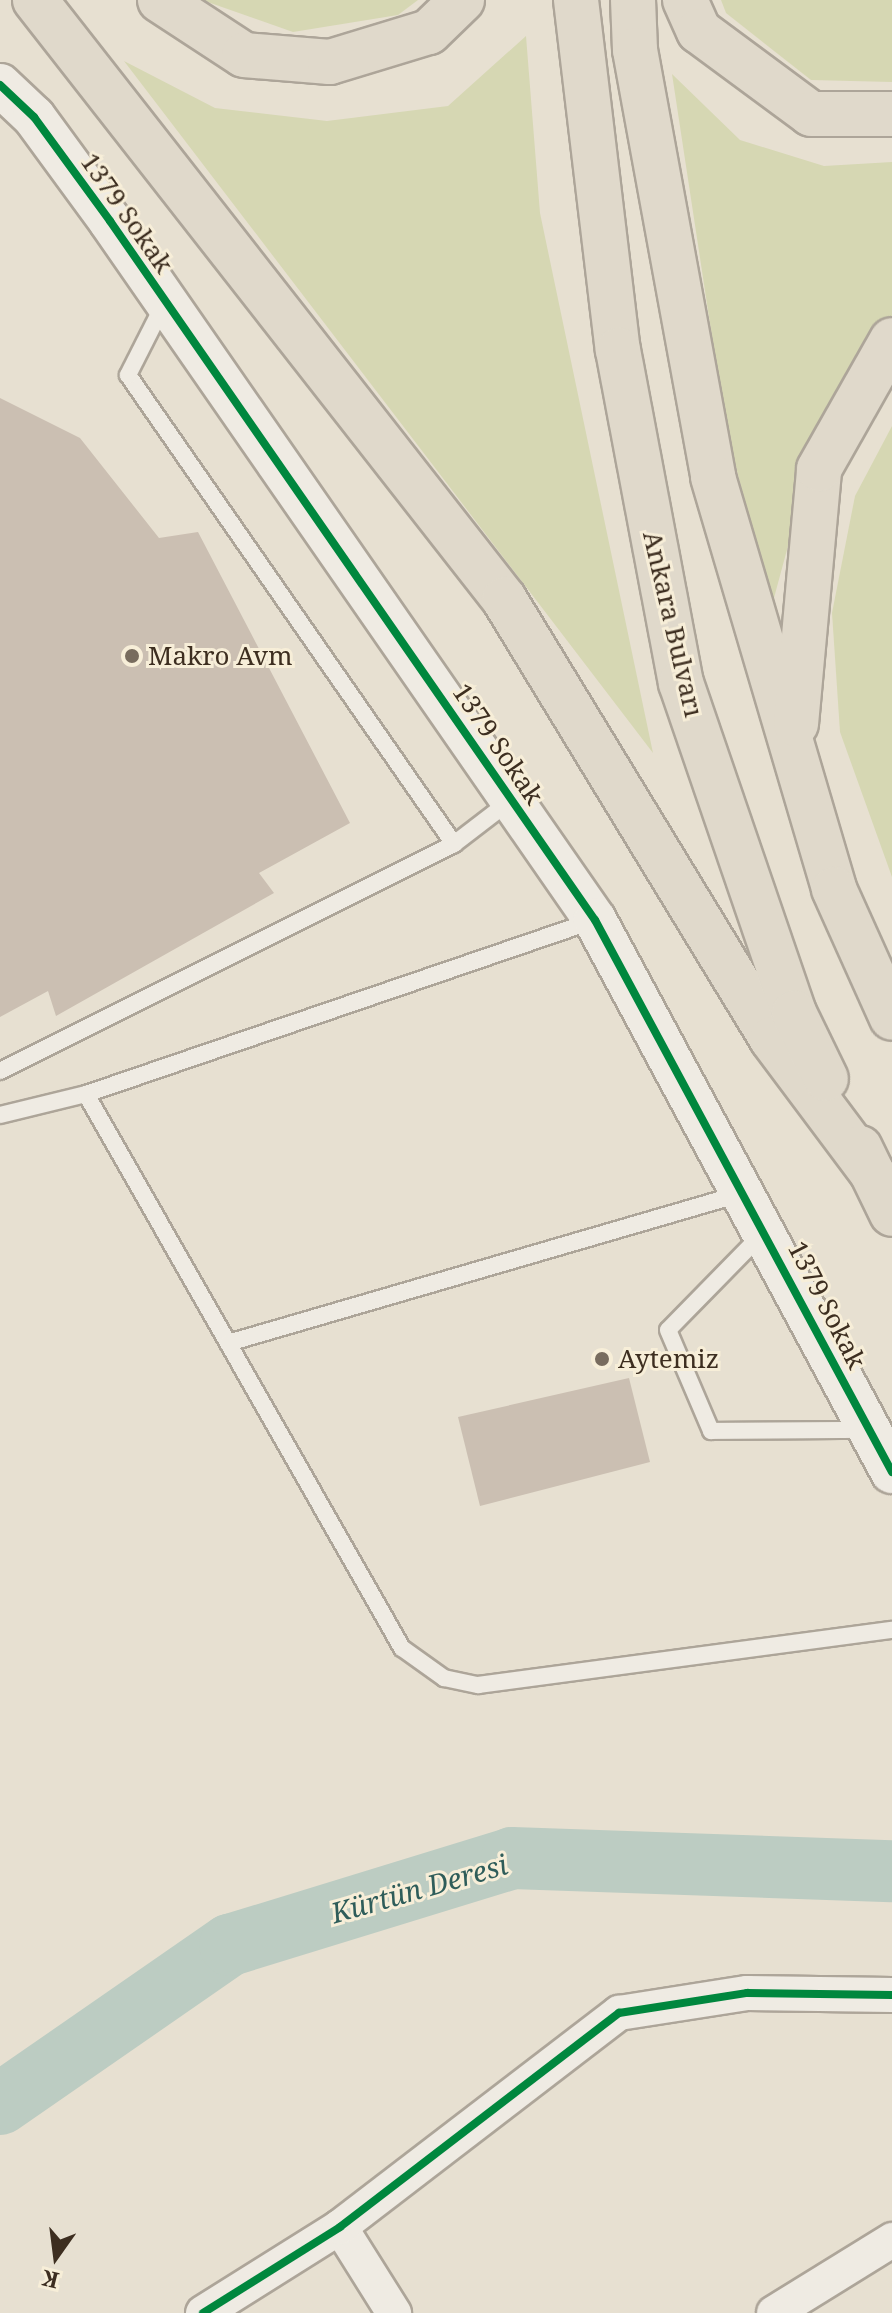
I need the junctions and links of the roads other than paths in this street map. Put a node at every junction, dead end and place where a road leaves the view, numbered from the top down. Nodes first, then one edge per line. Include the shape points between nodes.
1 (35, 0) edge
2 (160, 0) edge
3 (462, 0) edge
4 (576, 0) edge
5 (633, 0) edge
6 (685, 0) edge
7 (0, 85) edge
8 (892, 114) edge
9 (165, 301) junction
10 (892, 340) edge
11 (794, 762) junction
12 (512, 799) junction
13 (454, 844) junction
14 (595, 920) junction
15 (892, 1018) edge
16 (0, 1071) edge
17 (86, 1094) junction
18 (0, 1115) edge
19 (873, 1174) junction
20 (746, 1193) junction
21 (892, 1214) edge
22 (766, 1230) junction
23 (228, 1343) junction
24 (869, 1430) junction
25 (892, 1472) edge
26 (892, 1630) edge
27 (892, 1995) edge
28 (340, 2227) junction
29 (892, 2240) edge
30 (203, 2313) edge
31 (394, 2313) edge
32 (774, 2313) edge

1 - 19 highway via 504,599 772,1039
2 - 3 highway via 244,55 330,62 429,32
4 - 19 highway, Ankara Bulvarı via 618,350 681,683 794,1013
5 - 11 highway via 635,50 713,477
6 - 8 highway via 699,31 811,114
7 - 9 street, 1379 Sokak via 34,117
9 - 12 street, 1379 Sokak
9 - 13 lane via 128,375
10 - 11 highway via 819,469
11 - 15 highway via 834,889
12 - 13 lane
12 - 14 street, 1379 Sokak
13 - 16 lane
14 - 17 lane
14 - 20 street, 1379 Sokak
17 - 18 lane
17 - 23 lane
19 - 21 highway, Ankara Bulvarı
20 - 22 street, 1379 Sokak
20 - 23 lane
22 - 24 street, 1379 Sokak
22 - 24 lane via 668,1330 711,1431
23 - 26 lane via 402,1648 444,1678 478,1685
24 - 25 street, 1379 Sokak
27 - 28 street via 747,1993 619,2013
28 - 30 street
28 - 31 street
29 - 32 street

